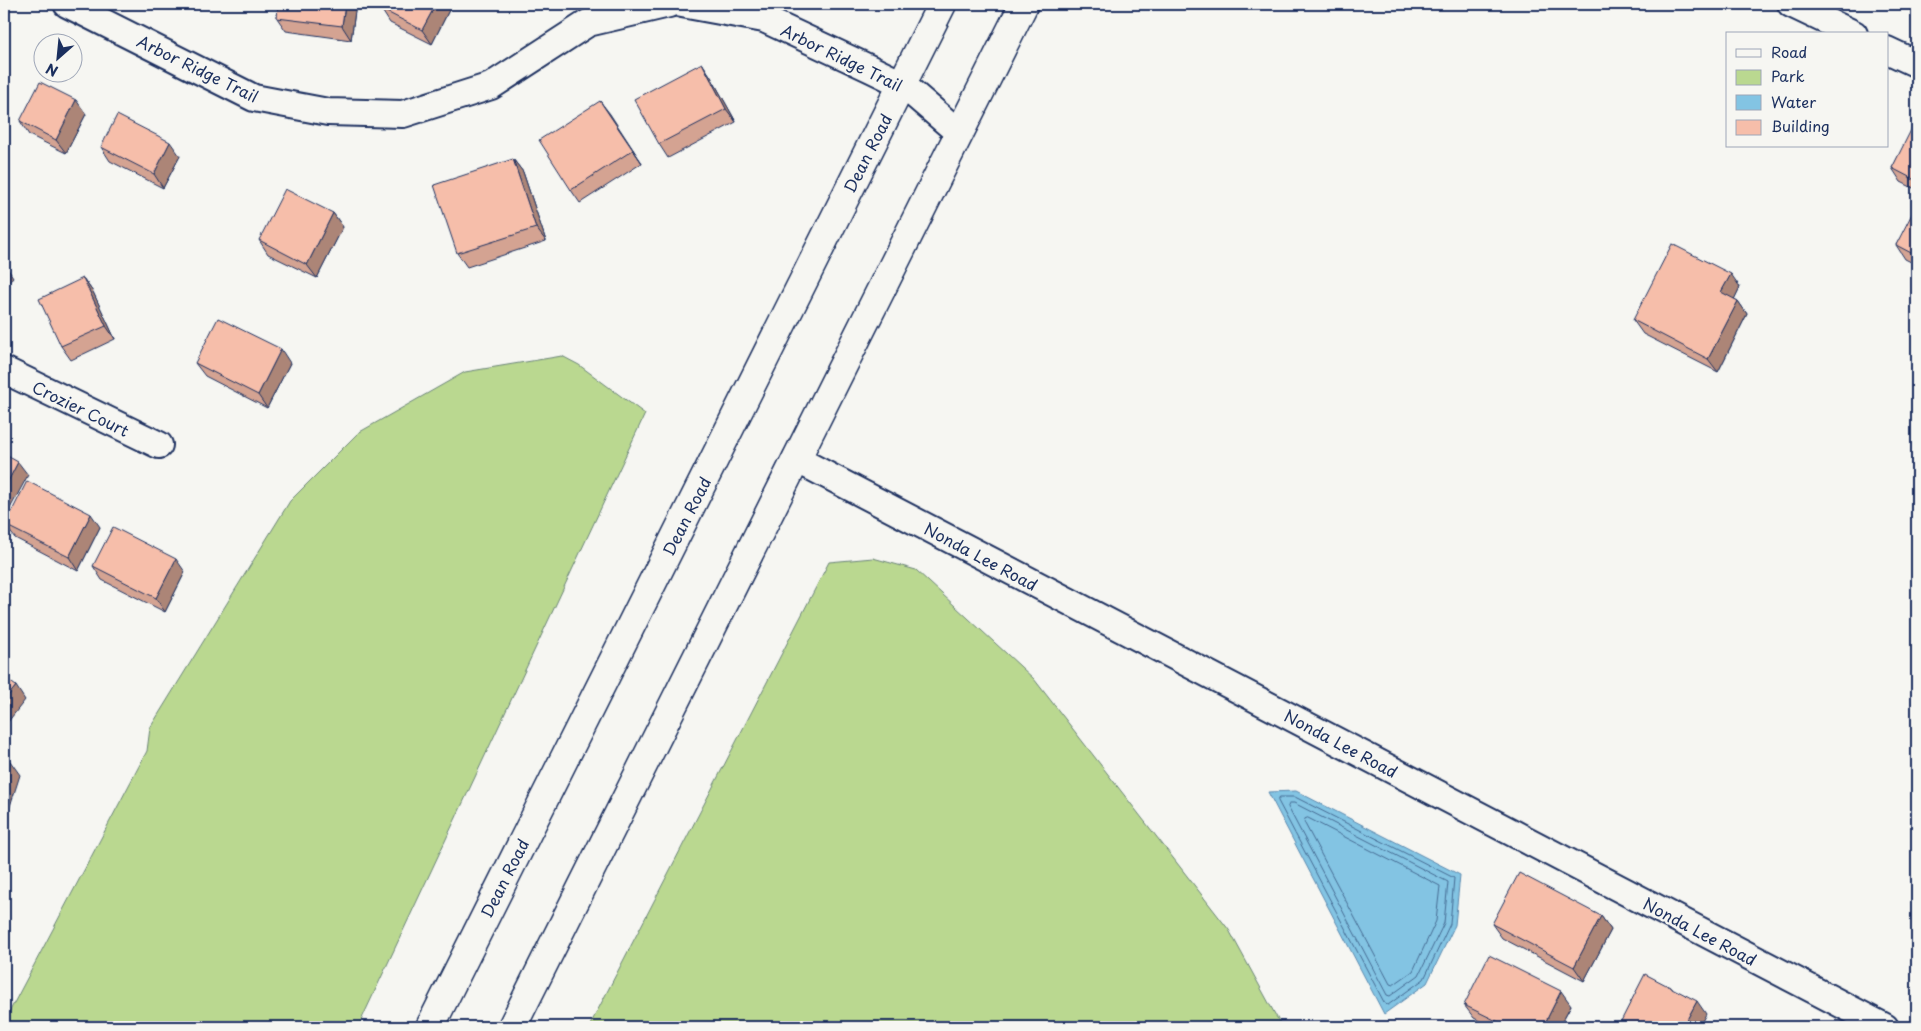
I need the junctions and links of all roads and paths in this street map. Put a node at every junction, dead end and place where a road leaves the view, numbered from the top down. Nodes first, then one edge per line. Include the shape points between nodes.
1 (67, 4) edge
2 (669, 4) edge
3 (682, 4) edge
4 (942, 4) edge
5 (1024, 4) edge
6 (1791, 4) edge
7 (1850, 32) edge
8 (1888, 50) edge
9 (1917, 64) edge
10 (902, 84) junction
11 (959, 133) junction
12 (4, 370) edge
13 (159, 446) dead end
14 (796, 459) junction
15 (430, 1027) edge
16 (512, 1027) edge
17 (1885, 1027) edge

1 - 2 street, Arbor Ridge Trail via 254,98 328,112 403,114 491,86 588,23
3 - 10 street, Arbor Ridge Trail via 764,19
4 - 10 main road, Dean Road
5 - 11 main road
6 - 7 street
8 - 9 street
10 - 11 street, Arbor Ridge Trail
10 - 15 main road, Dean Road
11 - 14 main road
12 - 13 street, Crozier Court
14 - 16 main road
14 - 17 street, Nonda Lee Road

